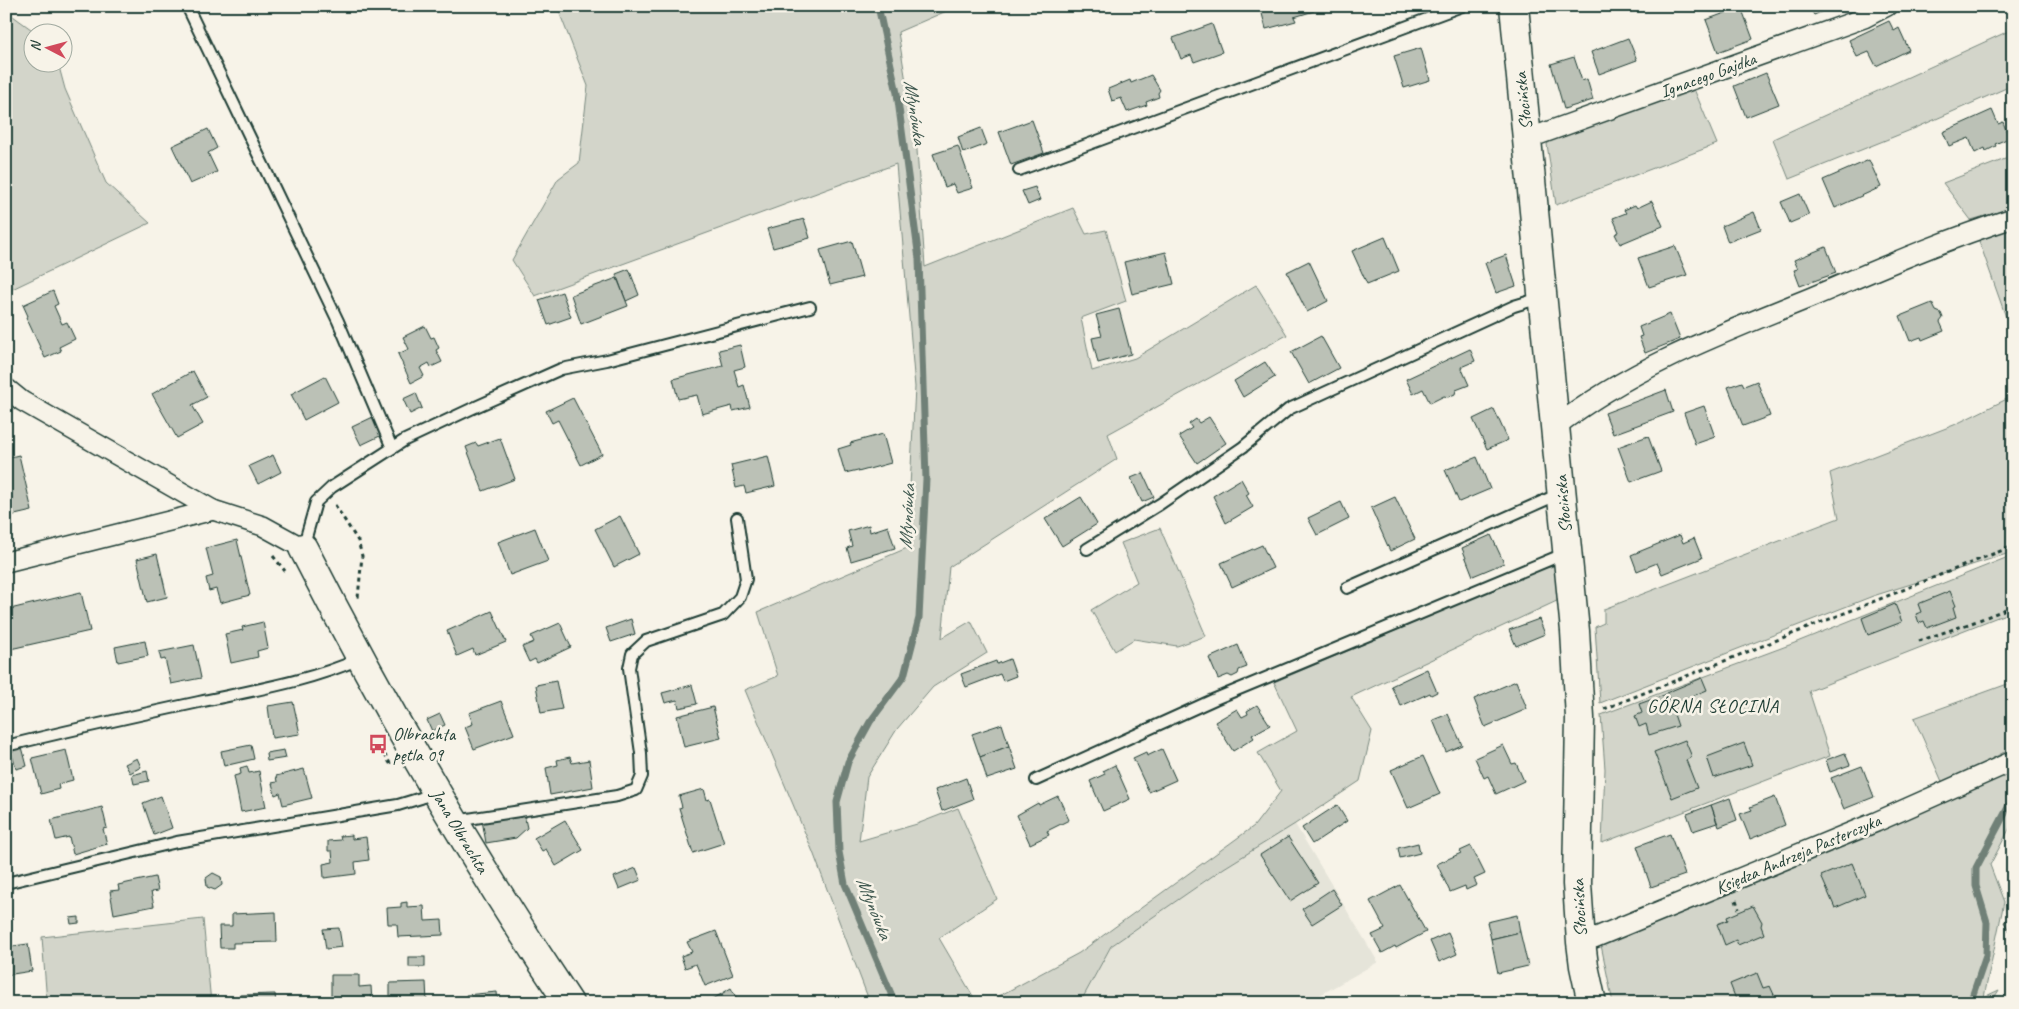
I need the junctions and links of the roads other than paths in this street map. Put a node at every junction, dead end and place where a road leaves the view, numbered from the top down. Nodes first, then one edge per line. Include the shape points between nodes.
1 (187, 6) edge
2 (1462, 6) edge
3 (1514, 6) edge
4 (1887, 6) edge
5 (1527, 139) junction
6 (1019, 170) dead end
7 (2013, 218) edge
8 (1543, 297) junction
9 (810, 307) dead end
10 (6, 388) edge
11 (1555, 427) junction
12 (392, 448) junction
13 (1562, 493) junction
14 (213, 510) junction
15 (737, 518) dead end
16 (303, 548) junction
17 (1087, 550) dead end
18 (1567, 552) junction
19 (6, 562) edge
20 (1347, 588) dead end
21 (360, 658) junction
22 (6, 746) edge
23 (2013, 761) edge
24 (1036, 780) dead end
25 (436, 791) junction
26 (454, 821) junction
27 (6, 883) edge
28 (1581, 942) junction
29 (569, 1003) edge
30 (1592, 1003) edge

1 - 12 lane via 338,321
2 - 6 lane
3 - 5 street, Słocińska
4 - 5 street, Ignacego Gajdka via 1864,18
5 - 8 street, Słocińska
7 - 11 street via 1959,235 1688,348 1634,374
8 - 11 street, Słocińska
8 - 17 lane via 1514,306 1289,408 1243,447
9 - 12 lane via 561,369
10 - 14 street via 22,401
11 - 13 street, Słocińska
12 - 16 lane via 332,487 316,502
13 - 18 street, Słocińska
13 - 20 lane
14 - 16 street via 263,526
14 - 19 street
15 - 26 lane via 746,580 740,597 723,615 646,640 632,654 629,668 642,776 636,790 617,796
16 - 21 street, Jana Olbrachta
18 - 24 lane via 1215,699
18 - 28 street, Słocińska via 1580,718 1577,884
21 - 22 lane via 342,667 257,690
21 - 25 street, Jana Olbrachta
23 - 28 street, Księdza Andrzeja Pasterczyka via 1876,822
25 - 26 street, Jana Olbrachta
25 - 27 lane via 398,805 178,842
26 - 29 street, Jana Olbrachta
28 - 30 street, Słocińska

